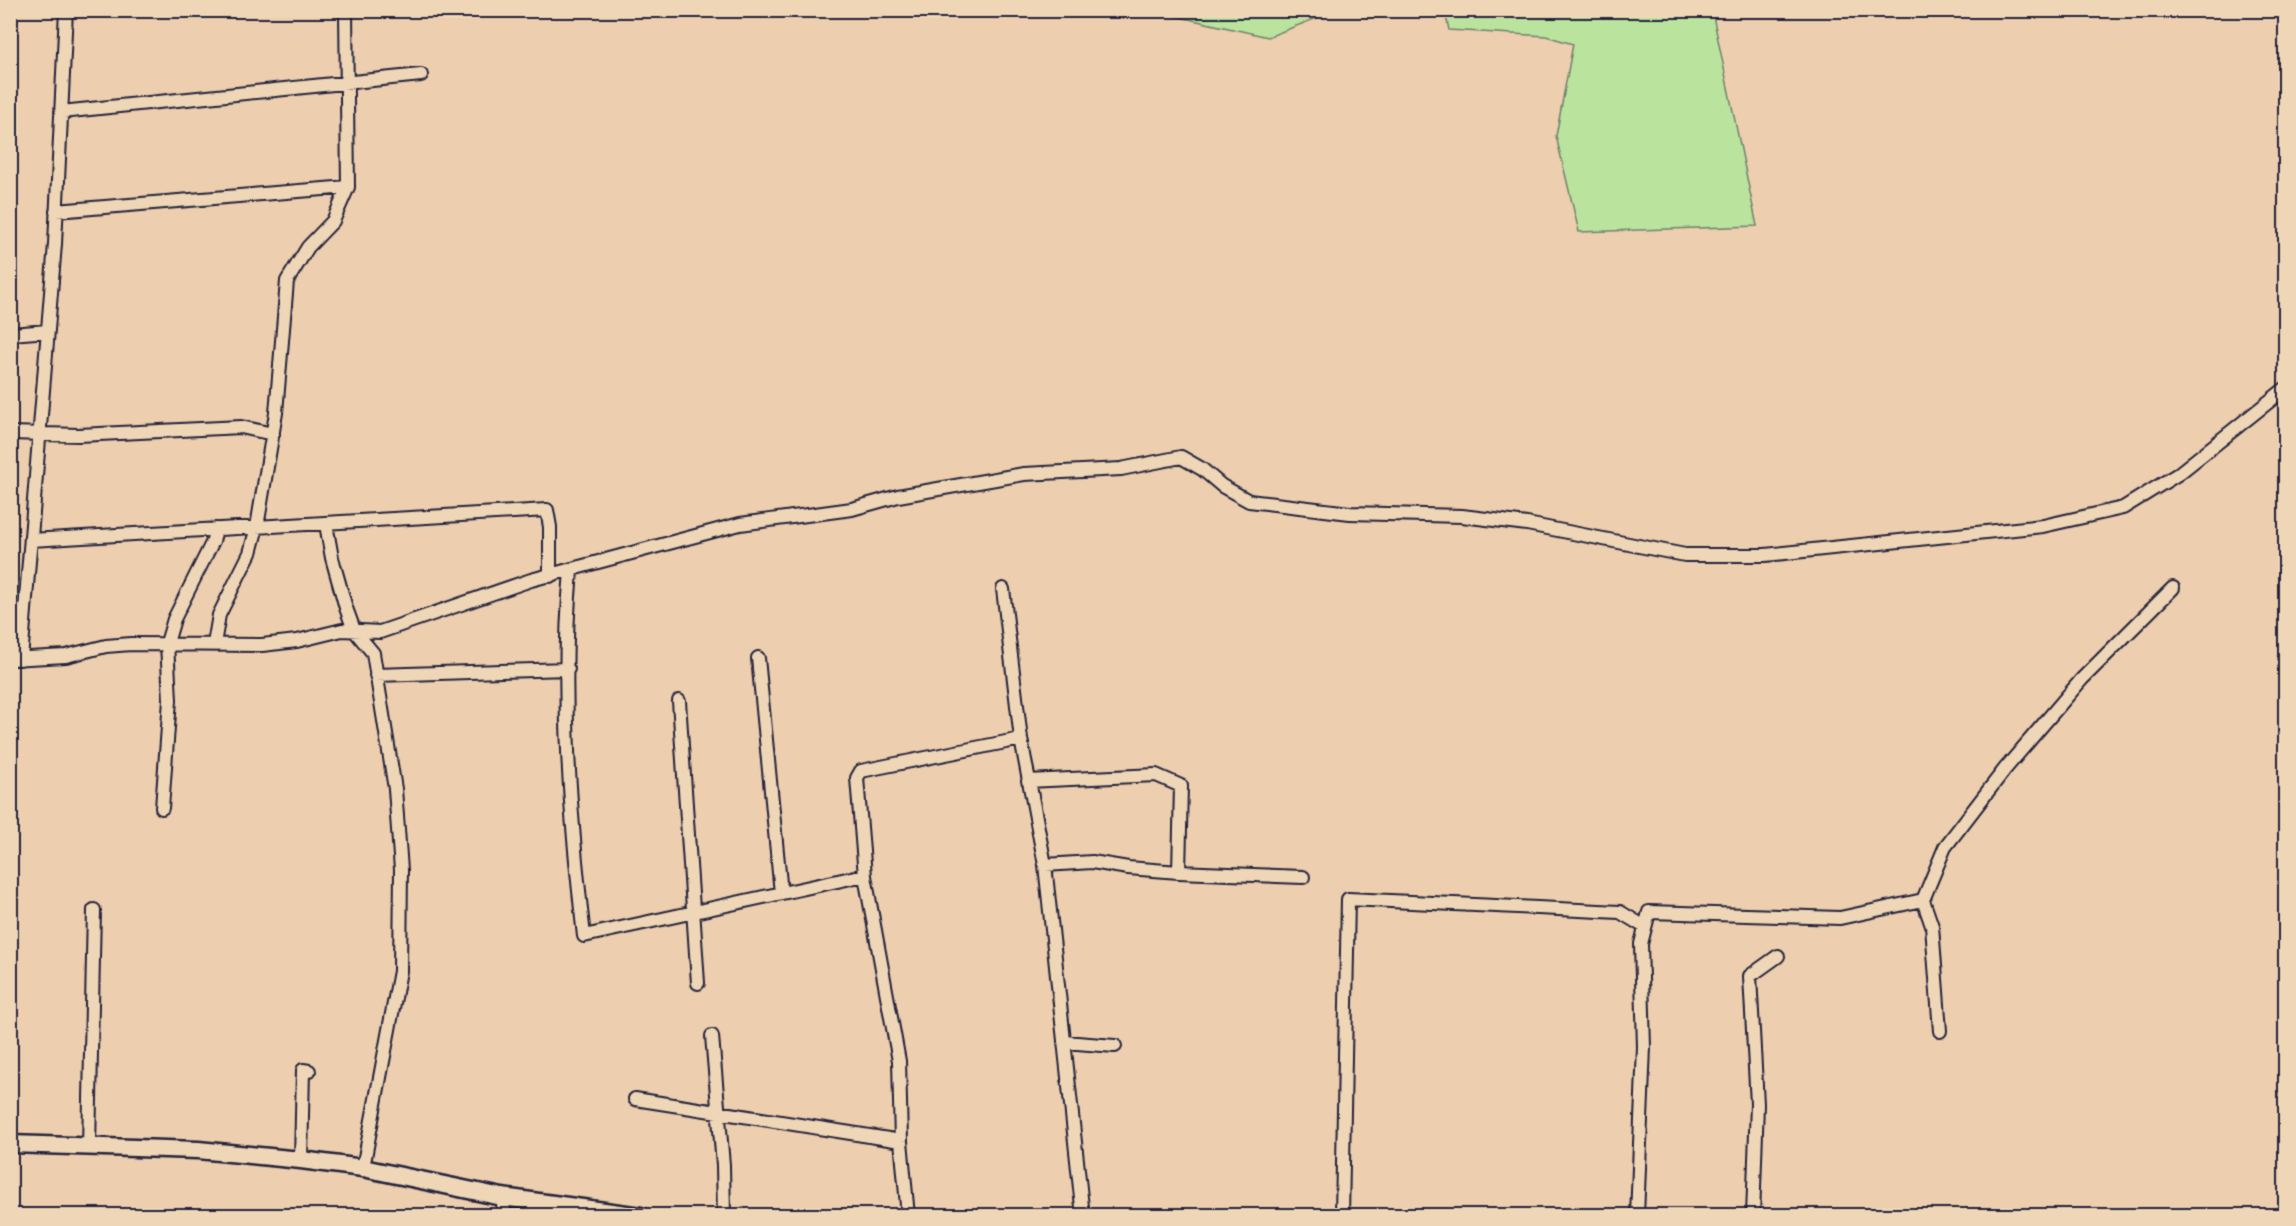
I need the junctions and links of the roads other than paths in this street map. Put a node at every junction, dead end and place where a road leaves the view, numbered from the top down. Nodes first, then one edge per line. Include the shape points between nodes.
1 (66, 10) edge
2 (346, 10) edge
3 (422, 75) dead end
4 (347, 84) junction
5 (61, 112) junction
6 (348, 187) junction
7 (56, 211) junction
8 (48, 331) junction
9 (11, 338) edge
10 (2286, 388) edge
11 (10, 433) edge
12 (40, 434) junction
13 (273, 434) junction
14 (326, 524) junction
15 (257, 527) junction
16 (216, 529) junction
17 (31, 540) junction
18 (571, 570) junction
19 (550, 576) junction
20 (2173, 588) dead end
21 (1003, 589) dead end
22 (354, 630) junction
23 (167, 643) junction
24 (214, 644) junction
25 (758, 658) dead end
26 (16, 659) edge
27 (568, 669) junction
28 (376, 675) junction
29 (679, 701) dead end
30 (1021, 739) junction
31 (1028, 781) junction
32 (162, 808) dead end
33 (1045, 865) junction
34 (1179, 872) junction
35 (865, 875) junction
36 (1303, 877) dead end
37 (781, 893) junction
38 (1923, 900) junction
39 (94, 910) dead end
40 (694, 912) junction
41 (1645, 927) junction
42 (1778, 956) dead end
43 (698, 983) dead end
44 (1940, 1031) dead end
45 (712, 1036) dead end
46 (1064, 1042) junction
47 (1115, 1046) dead end
48 (309, 1071) dead end
49 (635, 1099) dead end
50 (719, 1112) junction
51 (901, 1141) junction
52 (10, 1144) edge
53 (89, 1148) junction
54 (301, 1160) junction
55 (363, 1168) junction
56 (502, 1197) junction
57 (505, 1215) edge
58 (641, 1215) edge
59 (724, 1215) edge
60 (908, 1215) edge
61 (1083, 1215) edge
62 (1342, 1215) edge
63 (1637, 1215) edge
64 (1753, 1215) edge

1 - 5 street
2 - 4 street
3 - 4 street
4 - 5 street
4 - 6 street
5 - 7 street
6 - 7 street
6 - 13 street via 333,220 308,247 287,281
7 - 8 street
8 - 9 street
8 - 12 street
10 - 18 street via 2178,474 2123,508 2043,526 1821,551 1685,555 1527,524 1462,516 1350,513 1249,501 1181,457 1121,470 1024,474 852,508 740,524
11 - 12 street
12 - 13 street via 228,427
12 - 17 street
13 - 15 street
14 - 15 street
14 - 19 street via 548,510
14 - 22 street
15 - 16 street
15 - 24 street via 250,553 219,615
16 - 17 street
16 - 23 street via 174,619
17 - 26 street
18 - 19 street
18 - 27 street
19 - 22 street via 387,630
20 - 38 street via 2082,679 2005,769 1945,846
21 - 30 street
22 - 24 street via 280,644
22 - 28 street via 373,653
23 - 24 street
23 - 26 street via 106,646 66,657
23 - 32 street via 170,700
25 - 37 street
27 - 28 street
27 - 40 street via 568,751 584,936
28 - 55 street via 398,820 400,971
29 - 40 street
30 - 31 street
30 - 35 street via 861,771 857,778
31 - 33 street
31 - 34 street via 1156,775 1181,786
33 - 34 street via 1092,862
33 - 46 street
34 - 36 street
35 - 37 street
35 - 51 street via 899,1060
37 - 40 street
38 - 41 street via 1840,918 1649,912
38 - 44 street via 1932,926
39 - 53 street
40 - 43 street
41 - 62 street via 1620,912 1348,899
41 - 63 street via 1641,944 1644,1047
42 - 64 street via 1750,976 1758,1104
45 - 50 street
46 - 47 street
46 - 61 street
48 - 54 street via 303,1070
49 - 50 street
50 - 51 street
50 - 59 street
51 - 60 street
52 - 53 main road
53 - 54 main road via 198,1150
54 - 55 main road
55 - 56 main road
56 - 57 street
56 - 58 main road

